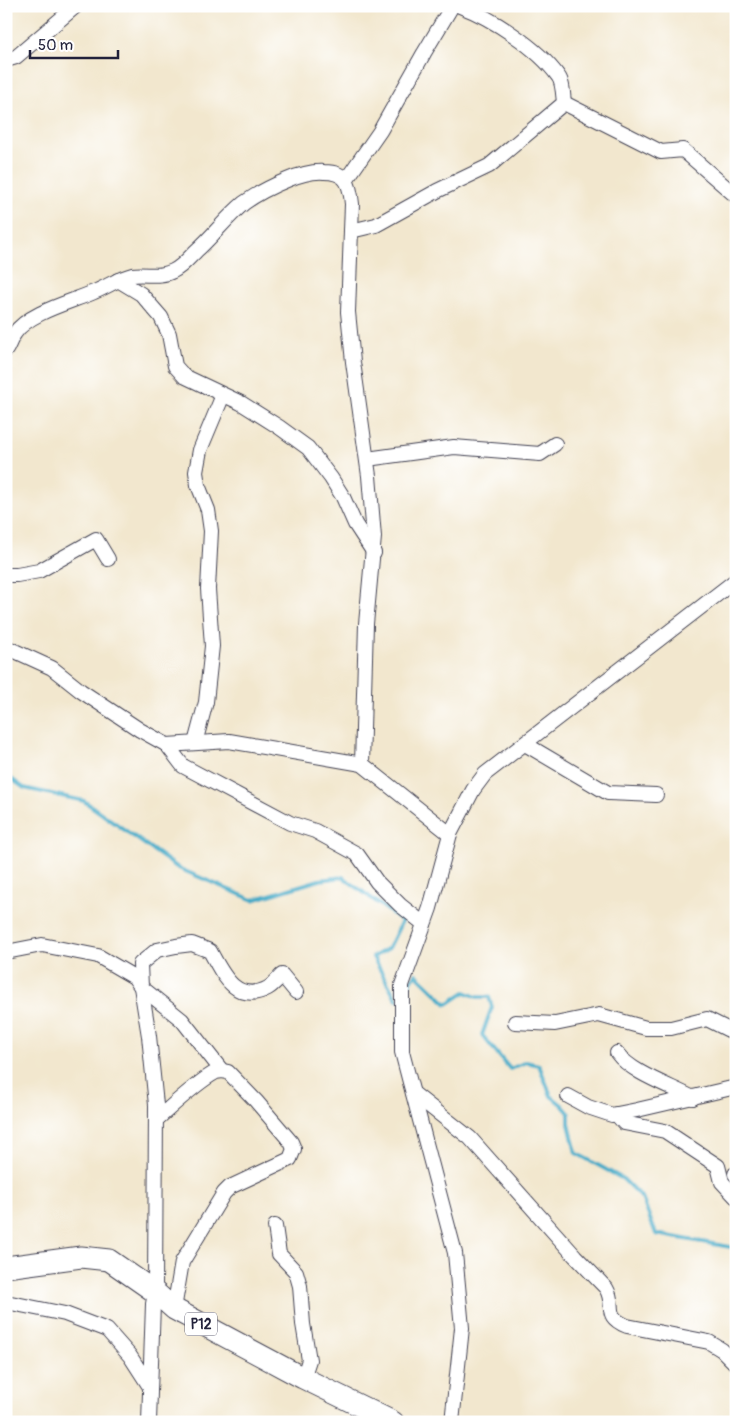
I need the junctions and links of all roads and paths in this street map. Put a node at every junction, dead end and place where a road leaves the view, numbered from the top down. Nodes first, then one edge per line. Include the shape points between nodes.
1 (76, 6) edge
2 (452, 6) edge
3 (460, 6) edge
4 (6, 60) edge
5 (564, 103) junction
6 (346, 180) junction
7 (736, 196) edge
8 (351, 231) junction
9 (118, 280) junction
10 (11, 331) edge
11 (6, 350) edge
12 (223, 395) junction
13 (556, 444) dead end
14 (367, 459) junction
15 (374, 553) junction
16 (108, 559) dead end
17 (6, 575) edge
18 (736, 580) edge
19 (6, 647) edge
20 (195, 743) junction
21 (525, 744) junction
22 (167, 745) junction
23 (362, 764) junction
24 (656, 795) dead end
25 (450, 834) junction
26 (424, 924) junction
27 (6, 952) edge
28 (141, 987) junction
29 (296, 992) dead end
30 (515, 1022) dead end
31 (736, 1031) edge
32 (617, 1053) dead end
33 (222, 1071) junction
34 (736, 1087) edge
35 (413, 1093) junction
36 (568, 1096) dead end
37 (693, 1098) junction
38 (616, 1114) junction
39 (156, 1120) junction
40 (736, 1198) edge
41 (276, 1226) dead end
42 (6, 1267) edge
43 (155, 1292) junction
44 (6, 1302) edge
45 (174, 1309) junction
46 (736, 1364) edge
47 (303, 1378) junction
48 (150, 1387) junction
49 (149, 1422) edge
50 (393, 1422) edge
51 (452, 1422) edge

1 - 4 street via 16,57
2 - 6 street via 380,131
3 - 5 street via 479,14 531,48 560,78
5 - 7 street via 661,152 682,150
5 - 8 street via 488,166 376,225
6 - 8 street via 351,189
6 - 9 street via 341,175 320,172 298,176 265,189 244,204 172,272 133,275
8 - 14 street via 348,312
9 - 10 street via 106,288 40,313
9 - 12 street via 141,294 161,317 169,334 175,366 184,376
10 - 11 street
12 - 15 street via 308,448 339,491
12 - 20 street via 200,450 196,472 208,510 210,531 208,589 212,646 206,702
13 - 14 street via 540,454 454,447
14 - 15 street
15 - 23 street via 366,624
16 - 17 street via 96,539 39,571
18 - 21 street
19 - 22 street via 52,668 88,696
20 - 22 street
20 - 23 street via 229,741
21 - 24 street via 608,793
21 - 25 street via 485,774
22 - 26 street via 183,766 290,823 315,831 357,854 377,882
23 - 25 street
25 - 26 street
26 - 35 street via 402,985 402,1052
27 - 28 street via 42,945 98,956 134,977
28 - 29 street via 140,964 157,950 192,944 210,951 224,978 237,989 251,994 269,988 282,975
28 - 33 street via 182,1020
28 - 39 street
30 - 31 street via 555,1024 599,1014 646,1028 671,1028 707,1019
32 - 37 street via 642,1072
33 - 39 street via 189,1092
33 - 45 street via 228,1072 256,1101 292,1142 294,1149 290,1159 230,1187 224,1193 182,1262
34 - 37 street
35 - 46 street via 470,1138 606,1288 616,1321 709,1342
35 - 51 street via 455,1253 462,1328
36 - 38 street via 588,1107
37 - 38 street
38 - 40 street via 624,1123 665,1130 681,1140 718,1166 722,1182
39 - 43 street
41 - 47 street via 280,1254 296,1272 300,1286 309,1360
42 - 43 main road, P12 via 81,1257 109,1260
43 - 45 main road, P12
43 - 48 street
44 - 48 street via 65,1314 107,1330 130,1356
45 - 47 main road, P12
47 - 50 main road, P12
48 - 49 street

